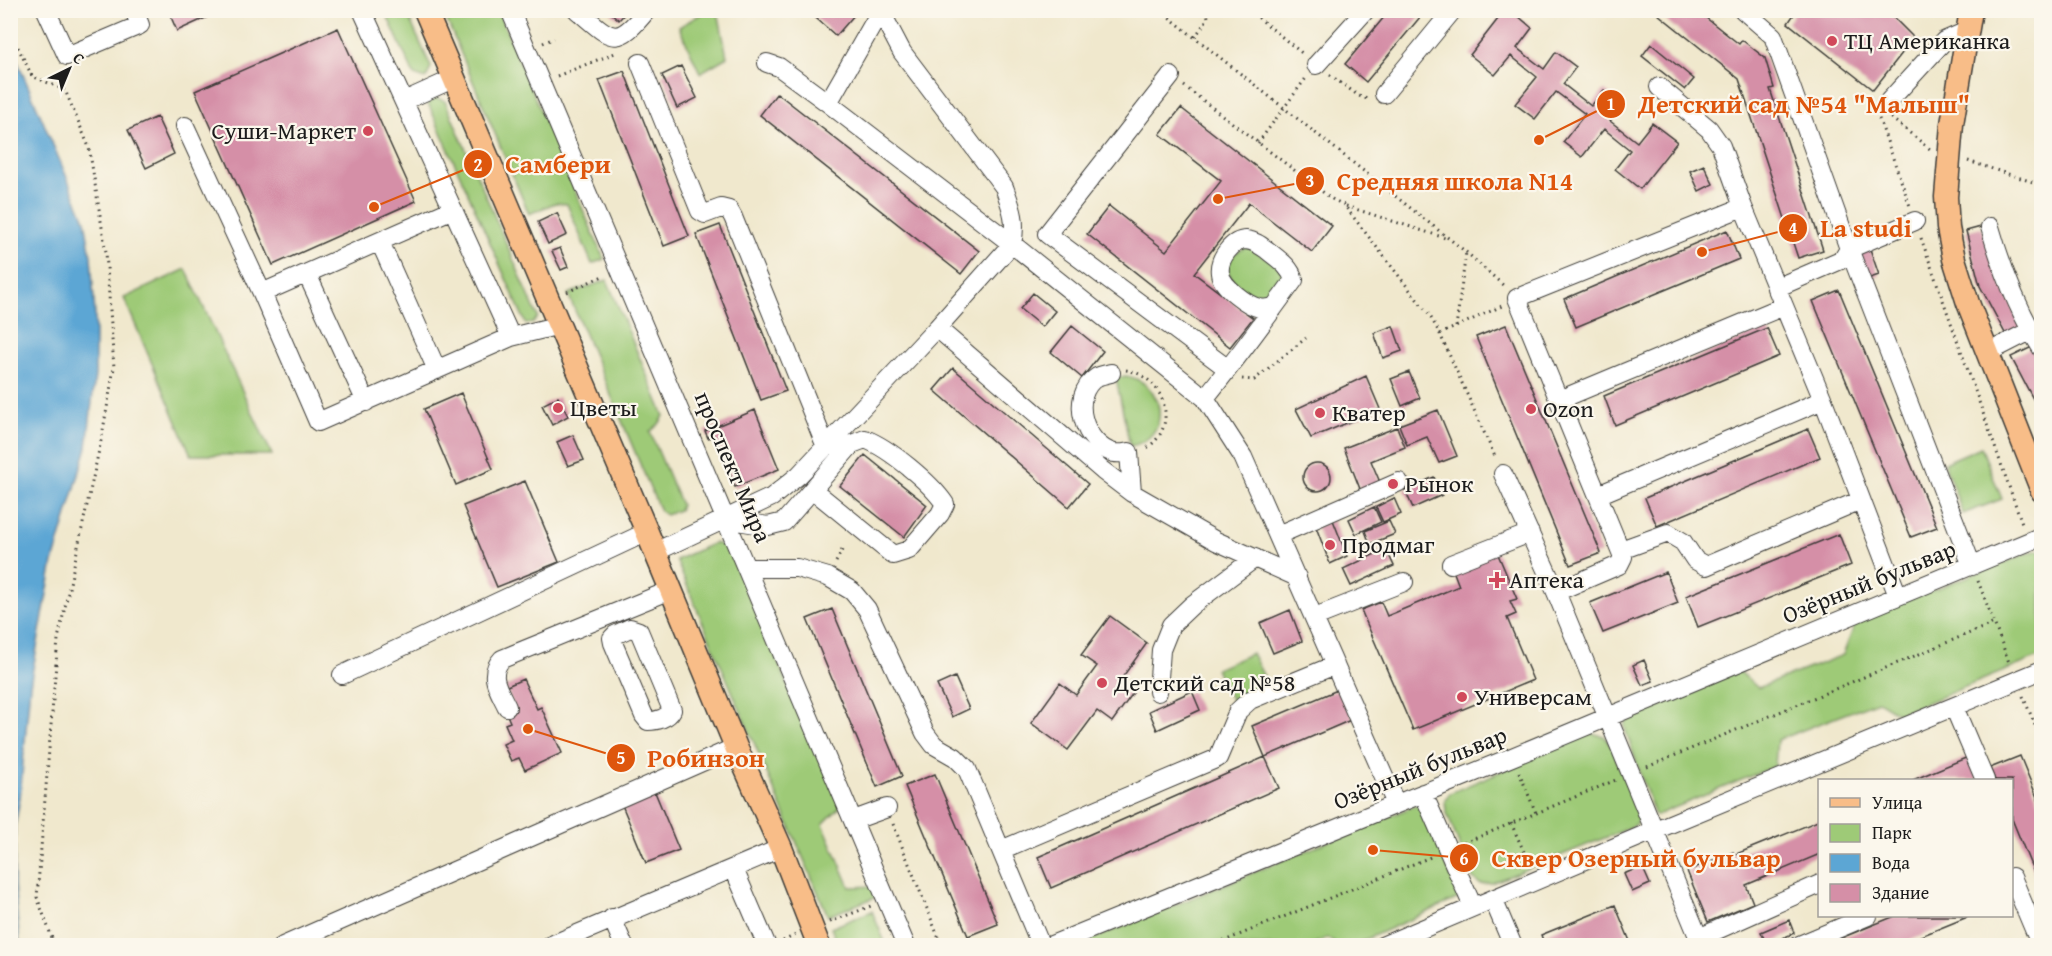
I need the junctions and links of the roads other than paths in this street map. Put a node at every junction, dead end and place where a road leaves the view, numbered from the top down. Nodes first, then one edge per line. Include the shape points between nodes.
1 (46, 10) edge
2 (134, 10) edge
3 (362, 10) edge
4 (425, 10) edge
5 (510, 10) edge
6 (577, 10) edge
7 (647, 10) edge
8 (1366, 10) edge
9 (1453, 10) edge
10 (1743, 10) edge
11 (879, 11) edge
12 (1969, 21) edge
13 (640, 63) road end
14 (767, 63) dead end
15 (1316, 65) road end
16 (1171, 76) road end
17 (455, 78) junction
18 (1659, 87) dead end
19 (1384, 94) dead end
20 (404, 101) junction
21 (1881, 102) road end
22 (828, 104) junction
23 (185, 126) dead end
24 (1743, 207) junction
25 (453, 209) junction
26 (1916, 221) road end
27 (1989, 227) dead end
28 (380, 242) junction
29 (1012, 244) junction
30 (1849, 249) junction
31 (307, 274) junction
32 (1776, 288) junction
33 (262, 293) junction
34 (1784, 306) junction
35 (1274, 307) dead end
36 (560, 325) junction
37 (937, 328) junction
38 (2030, 331) junction
39 (511, 337) junction
40 (2042, 349) edge
41 (1987, 353) junction
42 (1228, 369) junction
43 (437, 370) junction
44 (1111, 372) road end
45 (1205, 398) junction
46 (1823, 399) junction
47 (1559, 400) junction
48 (366, 402) junction
49 (826, 447) junction
50 (1503, 474) road end
51 (1399, 482) dead end
52 (813, 490) junction
53 (2042, 491) edge
54 (1132, 493) junction
55 (1598, 495) junction
56 (1861, 500) junction
57 (726, 519) junction
58 (1530, 533) junction
59 (1278, 535) junction
60 (2035, 539) edge
61 (651, 542) junction
62 (1621, 550) junction
63 (1255, 558) junction
64 (1451, 564) dead end
65 (1972, 566) junction
66 (746, 568) junction
67 (1297, 577) junction
68 (1404, 582) dead end
69 (671, 590) junction
70 (1556, 592) junction
71 (1898, 596) junction
72 (611, 614) junction
73 (1315, 617) junction
74 (619, 633) junction
75 (1335, 665) junction
76 (2042, 670) edge
77 (342, 675) dead end
78 (1158, 693) dead end
79 (507, 707) dead end
80 (1954, 707) junction
81 (1607, 716) junction
82 (736, 747) junction
83 (1984, 779) edge
84 (1423, 793) junction
85 (1396, 804) junction
86 (886, 808) road end
87 (854, 820) junction
88 (1653, 831) junction
89 (782, 848) junction
90 (1001, 850) junction
91 (734, 869) junction
92 (2013, 879) edge
93 (1818, 885) edge
94 (1493, 899) junction
95 (1473, 907) junction
96 (1863, 917) edge
97 (612, 918) junction
98 (815, 937) edge
99 (1700, 942) edge
100 (774, 943) edge
101 (283, 945) edge
102 (549, 945) edge
103 (624, 945) edge
104 (906, 945) edge
105 (1041, 945) edge
106 (1049, 945) edge
107 (1382, 945) edge
108 (1513, 945) edge
109 (1797, 945) edge
110 (2041, 945) edge

1 - 2 street via 67,56 140,25
3 - 20 street
4 - 17 main road
5 - 57 street, проспект Мира
6 - 7 street via 608,36 622,36
8 - 15 street
9 - 19 street
10 - 30 street via 1773,36
11 - 22 street
11 - 29 street via 902,52 1004,187 1016,227
12 - 21 street
12 - 41 main road via 1952,124 1946,197 1954,260
13 - 49 street via 700,211 705,214 721,208 729,210 733,217
14 - 22 street via 779,67
16 - 42 street via 1047,234
17 - 20 street
17 - 36 main road
18 - 24 street via 1715,137
20 - 25 street
22 - 29 street
23 - 33 street
24 - 32 street
24 - 47 street via 1517,298
25 - 28 street
25 - 39 street
26 - 30 street
27 - 38 street via 2000,264
28 - 31 street
28 - 43 street
29 - 37 street
29 - 45 street
30 - 32 street via 1843,259
30 - 65 street
31 - 33 street
31 - 48 street
32 - 34 street
33 - 48 street via 318,422
34 - 46 street
34 - 47 street
35 - 42 street
36 - 39 street
36 - 61 main road
37 - 49 street
37 - 54 street
38 - 40 street
38 - 41 street
39 - 43 street
41 - 53 main road
42 - 45 street
43 - 48 street
44 - 54 street via 1089,386 1083,398 1083,413 1093,439 1116,453 1129,452
45 - 59 street via 1243,457
46 - 55 street
46 - 56 street
47 - 55 street
49 - 57 street via 772,497
50 - 58 street
51 - 59 street
52 - 52 street via 852,444 865,439 879,444 937,492 945,504 909,550 893,555
52 - 57 street via 784,522 768,526
54 - 63 street via 1216,541
55 - 62 street
56 - 62 street via 1706,566 1695,560 1683,542 1668,533
56 - 71 street
57 - 61 street
57 - 66 street, проспект Мира
58 - 64 street
58 - 70 street
59 - 67 street
60 - 65 street, Озёрный бульвар
61 - 69 main road
61 - 77 street
62 - 70 street via 1619,565
63 - 67 street
63 - 78 street via 1171,625 1161,650
65 - 71 street, Озёрный бульвар
66 - 87 street, проспект Мира
66 - 90 street via 796,568 828,577 852,591 867,609 925,733 934,745 967,769
67 - 73 street
68 - 73 street
69 - 72 street
69 - 82 main road
70 - 81 street
71 - 81 street, Озёрный бульвар
72 - 74 street
72 - 79 street via 502,659 493,676
73 - 75 street
74 - 74 street via 612,638 613,643 644,716 654,721 669,715 671,706 639,631 630,628
75 - 85 street
75 - 90 street via 1250,700 1238,711 1218,758
76 - 80 street
80 - 83 street
80 - 88 street
81 - 84 street, Озёрный бульвар
81 - 88 street
82 - 89 main road
82 - 101 street
84 - 85 street, Озёрный бульвар
84 - 95 street
85 - 106 street, Озёрный бульвар
86 - 87 street
87 - 104 street, проспект Мира
88 - 94 street
88 - 99 street
89 - 91 street
89 - 98 main road
90 - 105 street
91 - 97 street
91 - 100 street
92 - 110 street
93 - 99 street
94 - 95 street
94 - 108 street
95 - 107 street
96 - 109 street
97 - 102 street
97 - 103 street

